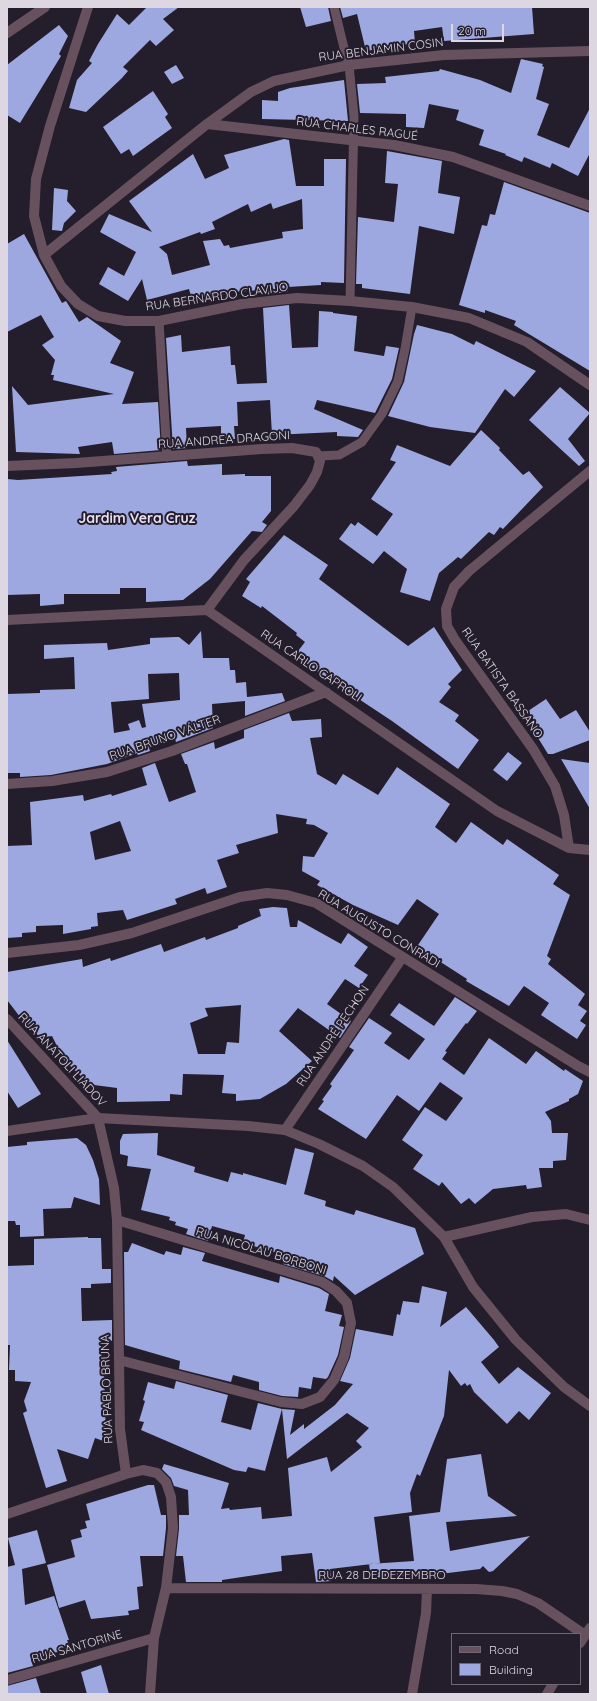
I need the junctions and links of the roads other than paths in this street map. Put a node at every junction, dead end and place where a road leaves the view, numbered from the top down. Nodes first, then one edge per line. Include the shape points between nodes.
1 (45, 7) edge
2 (88, 7) edge
3 (334, 7) edge
4 (7, 33) edge
5 (590, 51) edge
6 (349, 64) junction
7 (207, 124) junction
8 (355, 140) junction
9 (590, 206) edge
10 (44, 255) junction
11 (350, 301) junction
12 (412, 307) junction
13 (159, 321) junction
14 (590, 385) edge
15 (318, 456) junction
16 (167, 457) junction
17 (7, 466) edge
18 (590, 471) edge
19 (207, 610) junction
20 (7, 620) edge
21 (326, 692) junction
22 (7, 784) edge
23 (570, 848) junction
24 (590, 850) edge
25 (7, 953) edge
26 (402, 958) junction
27 (7, 1019) edge
28 (590, 1072) edge
29 (98, 1118) junction
30 (285, 1130) junction
31 (7, 1131) edge
32 (118, 1220) junction
33 (590, 1220) edge
34 (444, 1237) junction
35 (119, 1360) junction
36 (590, 1406) edge
37 (126, 1474) junction
38 (7, 1514) edge
39 (166, 1588) junction
40 (427, 1589) junction
41 (585, 1635) edge
42 (154, 1638) junction
43 (7, 1680) edge
44 (552, 1685) edge
45 (150, 1694) edge
46 (412, 1694) edge
47 (547, 1694) edge

1 - 4 street
2 - 10 street, RUA BERNARDO CLAVIJO via 36,179 34,216
3 - 6 lane
5 - 6 street, RUA BENJAMIN COSIN via 444,55
6 - 7 street, RUA BENJAMIN COSIN via 274,81 251,92
6 - 8 lane
7 - 8 street, RUA CHARLES RAGUÉ
7 - 10 street, RUA BENJAMIN COSIN
8 - 9 street, RUA CHARLES RAGUÉ via 453,157
8 - 11 lane
10 - 13 street, RUA BERNARDO CLAVIJO via 61,286 78,304 91,312 98,316 125,321
11 - 12 street, RUA BERNARDO CLAVIJO
11 - 13 street, RUA BERNARDO CLAVIJO via 297,298 242,304
12 - 14 street, RUA BERNARDO CLAVIJO via 469,318 527,342
12 - 15 lane via 398,381 382,414 362,442 339,455
13 - 16 lane
15 - 16 street, RUA ANDREA DRAGONI via 311,450 292,448
15 - 19 street via 320,461 306,490 244,560
16 - 17 street, RUA ANDREA DRAGONI
18 - 23 street, RUA BATISTA BASSANO via 469,571 454,587 446,608 447,626 455,640 533,749 554,786 564,815
19 - 20 street
19 - 21 street, RUA CARLO CAPROLI
21 - 22 street, RUA BRUNO VÁLTER via 172,751 107,772 52,781
21 - 23 street, RUA CARLO CAPROLI via 497,811
23 - 24 street
25 - 26 street, RUA AUGUSTO CONRADI via 79,945 132,933 240,897 267,893 287,895 316,903
26 - 28 street, RUA AUGUSTO CONRADI
26 - 30 street, RUA ANDRÉ PECHON
27 - 29 street, RUA ANATOLI LIADOV
29 - 30 street
29 - 31 street
29 - 32 street, RUA PABLO BRUNA via 114,1188
30 - 34 street via 363,1166 393,1187
32 - 35 street, RUA PABLO BRUNA
32 - 35 street, RUA NICOLAU BORBONI via 322,1282 336,1291 347,1303 351,1323 344,1357 334,1380 320,1397 302,1404 281,1402
33 - 34 street via 566,1214 532,1217
34 - 36 street via 473,1287 516,1340 564,1387
35 - 37 street, RUA PABLO BRUNA via 120,1429
37 - 38 street
37 - 39 street via 143,1470 157,1473 166,1482 171,1497 173,1528
39 - 40 street, RUA 28 DE DEZEMBRO
39 - 42 street
40 - 41 street, RUA 28 DE DEZEMBRO via 476,1588 517,1594 538,1604
40 - 46 street via 426,1613
42 - 43 street, RUA SANTORINE
42 - 45 street
44 - 47 street

